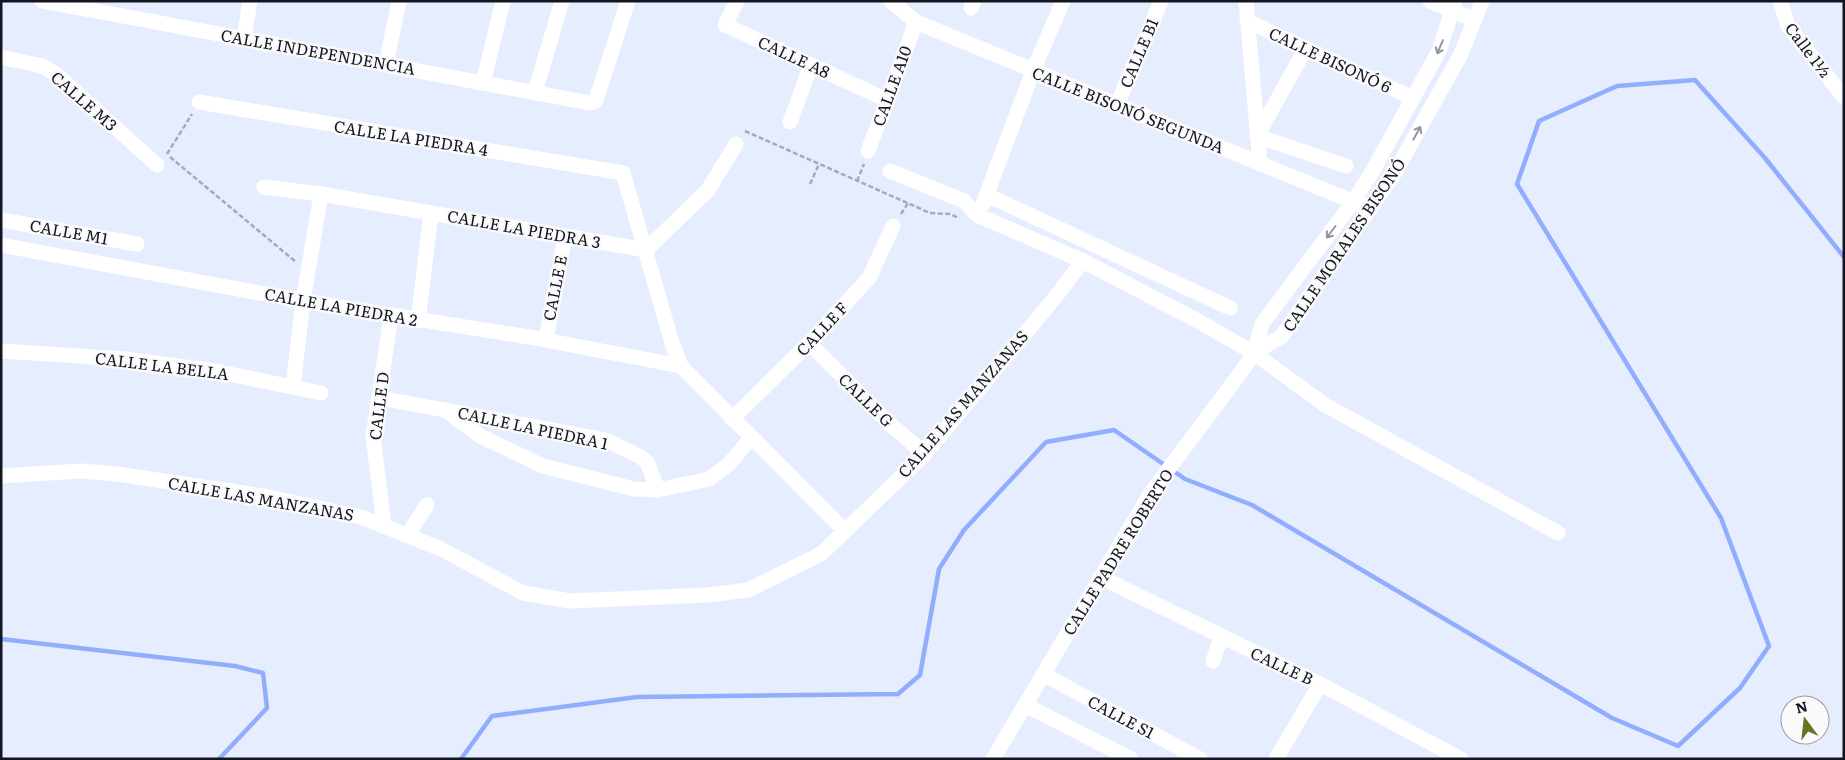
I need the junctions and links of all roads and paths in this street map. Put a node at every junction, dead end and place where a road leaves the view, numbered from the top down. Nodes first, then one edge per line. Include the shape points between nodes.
1 (42, 1) edge
2 (250, 1) edge
3 (399, 1) edge
4 (503, 1) edge
5 (562, 1) edge
6 (628, 1) edge
7 (737, 1) edge
8 (891, 1) edge
9 (1063, 1) edge
10 (1161, 1) edge
11 (1245, 1) edge
12 (1430, 1) edge
13 (1482, 1) edge
14 (1780, 1) edge
15 (1454, 6) edge
16 (1475, 20) junction
17 (1247, 21) junction
18 (916, 22) junction
19 (244, 39) junction
20 (1306, 48) junction
21 (1, 57) edge
22 (386, 64) junction
23 (811, 65) junction
24 (1034, 70) junction
25 (482, 83) junction
26 (535, 92) junction
27 (1843, 96) edge
28 (1413, 98) junction
29 (887, 100) junction
30 (199, 102) joint
31 (1117, 105) junction
32 (790, 122) dead end
33 (1257, 136) junction
34 (736, 144) joint
35 (868, 151) dead end
36 (162, 160) junction
37 (819, 164) junction
38 (1260, 164) junction
39 (1346, 166) dead end
40 (890, 171) dead end
41 (810, 184) dead end
42 (264, 187) dead end
43 (321, 194) junction
44 (987, 195) junction
45 (1353, 202) junction
46 (1371, 209) junction
47 (431, 213) junction
48 (972, 218) junction
49 (1, 220) edge
50 (893, 226) dead end
51 (565, 236) junction
52 (137, 244) dead end
53 (1, 245) edge
54 (646, 250) junction
55 (1083, 261) junction
56 (308, 272) junction
57 (303, 301) junction
58 (1230, 308) dead end
59 (391, 316) junction
60 (418, 321) junction
61 (546, 340) junction
62 (809, 343) junction
63 (1, 351) edge
64 (1254, 353) junction
65 (681, 366) junction
66 (292, 387) junction
67 (321, 392) dead end
68 (380, 398) junction
69 (445, 410) junction
70 (732, 419) junction
71 (751, 438) junction
72 (924, 454) junction
73 (1, 476) edge
74 (658, 490) junction
75 (427, 505) dead end
76 (384, 526) junction
77 (845, 531) junction
78 (1558, 533) dead end
79 (407, 535) junction
80 (1100, 578) junction
81 (1221, 637) junction
82 (1213, 661) dead end
83 (1042, 674) junction
84 (1320, 684) junction
85 (1025, 706) junction
86 (993, 759) edge
87 (1131, 759) edge
88 (1200, 759) edge
89 (1276, 759) edge
90 (1461, 759) edge

1 - 19 street, CALLE INDEPENDENCIA
2 - 19 street
3 - 22 street
4 - 25 street
5 - 26 street
6 - 26 street, CALLE INDEPENDENCIA via 594,102
7 - 23 street, CALLE A8 via 725,25
8 - 18 street, CALLE BISONÓ SEGUNDA
9 - 24 street
10 - 31 street, CALLE B1
11 - 17 street
12 - 15 street
13 - 16 street, CALLE MORALES BISONÓ
14 - 27 street, Calle 1½ via 1788,26
15 - 16 street
15 -> 28 street, CALLE MORALES BISONÓ via 1440,51
46 -> 16 street, CALLE MORALES BISONÓ via 1461,54
17 - 20 street, CALLE BISONÓ 6
17 - 33 street
18 - 24 street, CALLE BISONÓ SEGUNDA
18 - 29 street, CALLE A10
19 - 22 street, CALLE INDEPENDENCIA
20 - 28 street, CALLE BISONÓ 6
20 - 33 street
21 - 36 street, CALLE M3 via 42,66 56,74
22 - 25 street, CALLE INDEPENDENCIA
23 - 29 street, CALLE A8
23 - 32 street
24 - 31 street, CALLE BISONÓ SEGUNDA
24 - 44 street
25 - 26 street, CALLE INDEPENDENCIA
28 - 45 street, CALLE MORALES BISONÓ
29 - 35 street, CALLE A10
30 - 36 path
30 - 54 street, CALLE LA PIEDRA 4 via 624,173
31 - 38 street, CALLE BISONÓ SEGUNDA
33 - 38 street
33 - 39 street
34 - 37 path via 742,130
34 - 54 street via 708,190
36 - 56 path
37 - 41 path
37 - 48 path via 930,213
38 - 45 street, CALLE BISONÓ SEGUNDA
40 - 48 street via 964,201
42 - 43 street, CALLE LA PIEDRA 3
43 - 47 street, CALLE LA PIEDRA 3
43 - 56 street
44 - 48 street
44 - 58 street
45 - 46 street, CALLE BISONÓ SEGUNDA
45 -> 64 street, CALLE MORALES BISONÓ via 1262,324
46 - 64 street, CALLE MORALES BISONÓ via 1282,336
47 - 51 street, CALLE LA PIEDRA 3
47 - 60 street
48 - 55 street
49 - 52 street, CALLE M1
50 - 62 street, CALLE F via 869,278
51 - 54 street, CALLE LA PIEDRA 3
51 - 61 street, CALLE E
53 - 57 street, CALLE LA PIEDRA 2
54 - 65 street
55 - 64 street
55 - 72 street, CALLE LAS MANZANAS
56 - 57 street
57 - 59 street, CALLE LA PIEDRA 2
57 - 66 street
59 - 60 street, CALLE LA PIEDRA 2
59 - 68 street, CALLE D
60 - 61 street, CALLE LA PIEDRA 2
61 - 65 street, CALLE LA PIEDRA 2
62 - 70 street, CALLE F
62 - 72 street, CALLE G
63 - 66 street, CALLE LA BELLA via 125,359 215,371
64 - 78 street via 1325,405
64 - 80 street, CALLE PADRE ROBERTO via 1150,494
65 - 70 street
66 - 67 street, CALLE LA BELLA
68 - 69 street, CALLE LA PIEDRA 1
68 - 76 street, CALLE D via 373,436
69 - 74 street, CALLE LA PIEDRA 1 via 480,436 543,466 634,489
69 - 74 street, CALLE LA PIEDRA 1 via 606,440 647,462
70 - 71 street
71 - 74 street, CALLE LA PIEDRA 1 via 729,464 709,479
71 - 77 street
72 - 77 street, CALLE LAS MANZANAS
73 - 76 street, CALLE LAS MANZANAS via 81,471 117,474 264,496 361,517
75 - 79 street
76 - 79 street, CALLE LAS MANZANAS
77 - 79 street, CALLE LAS MANZANAS via 821,554 748,590 708,596 570,601 523,593 441,549
80 - 81 street, CALLE B
80 - 83 street, CALLE PADRE ROBERTO
81 - 82 street
81 - 84 street, CALLE B
83 - 85 street, CALLE PADRE ROBERTO
83 - 88 street, CALLE S1
84 - 89 street
84 - 90 street, CALLE B
85 - 86 street, CALLE PADRE ROBERTO
85 - 87 street

